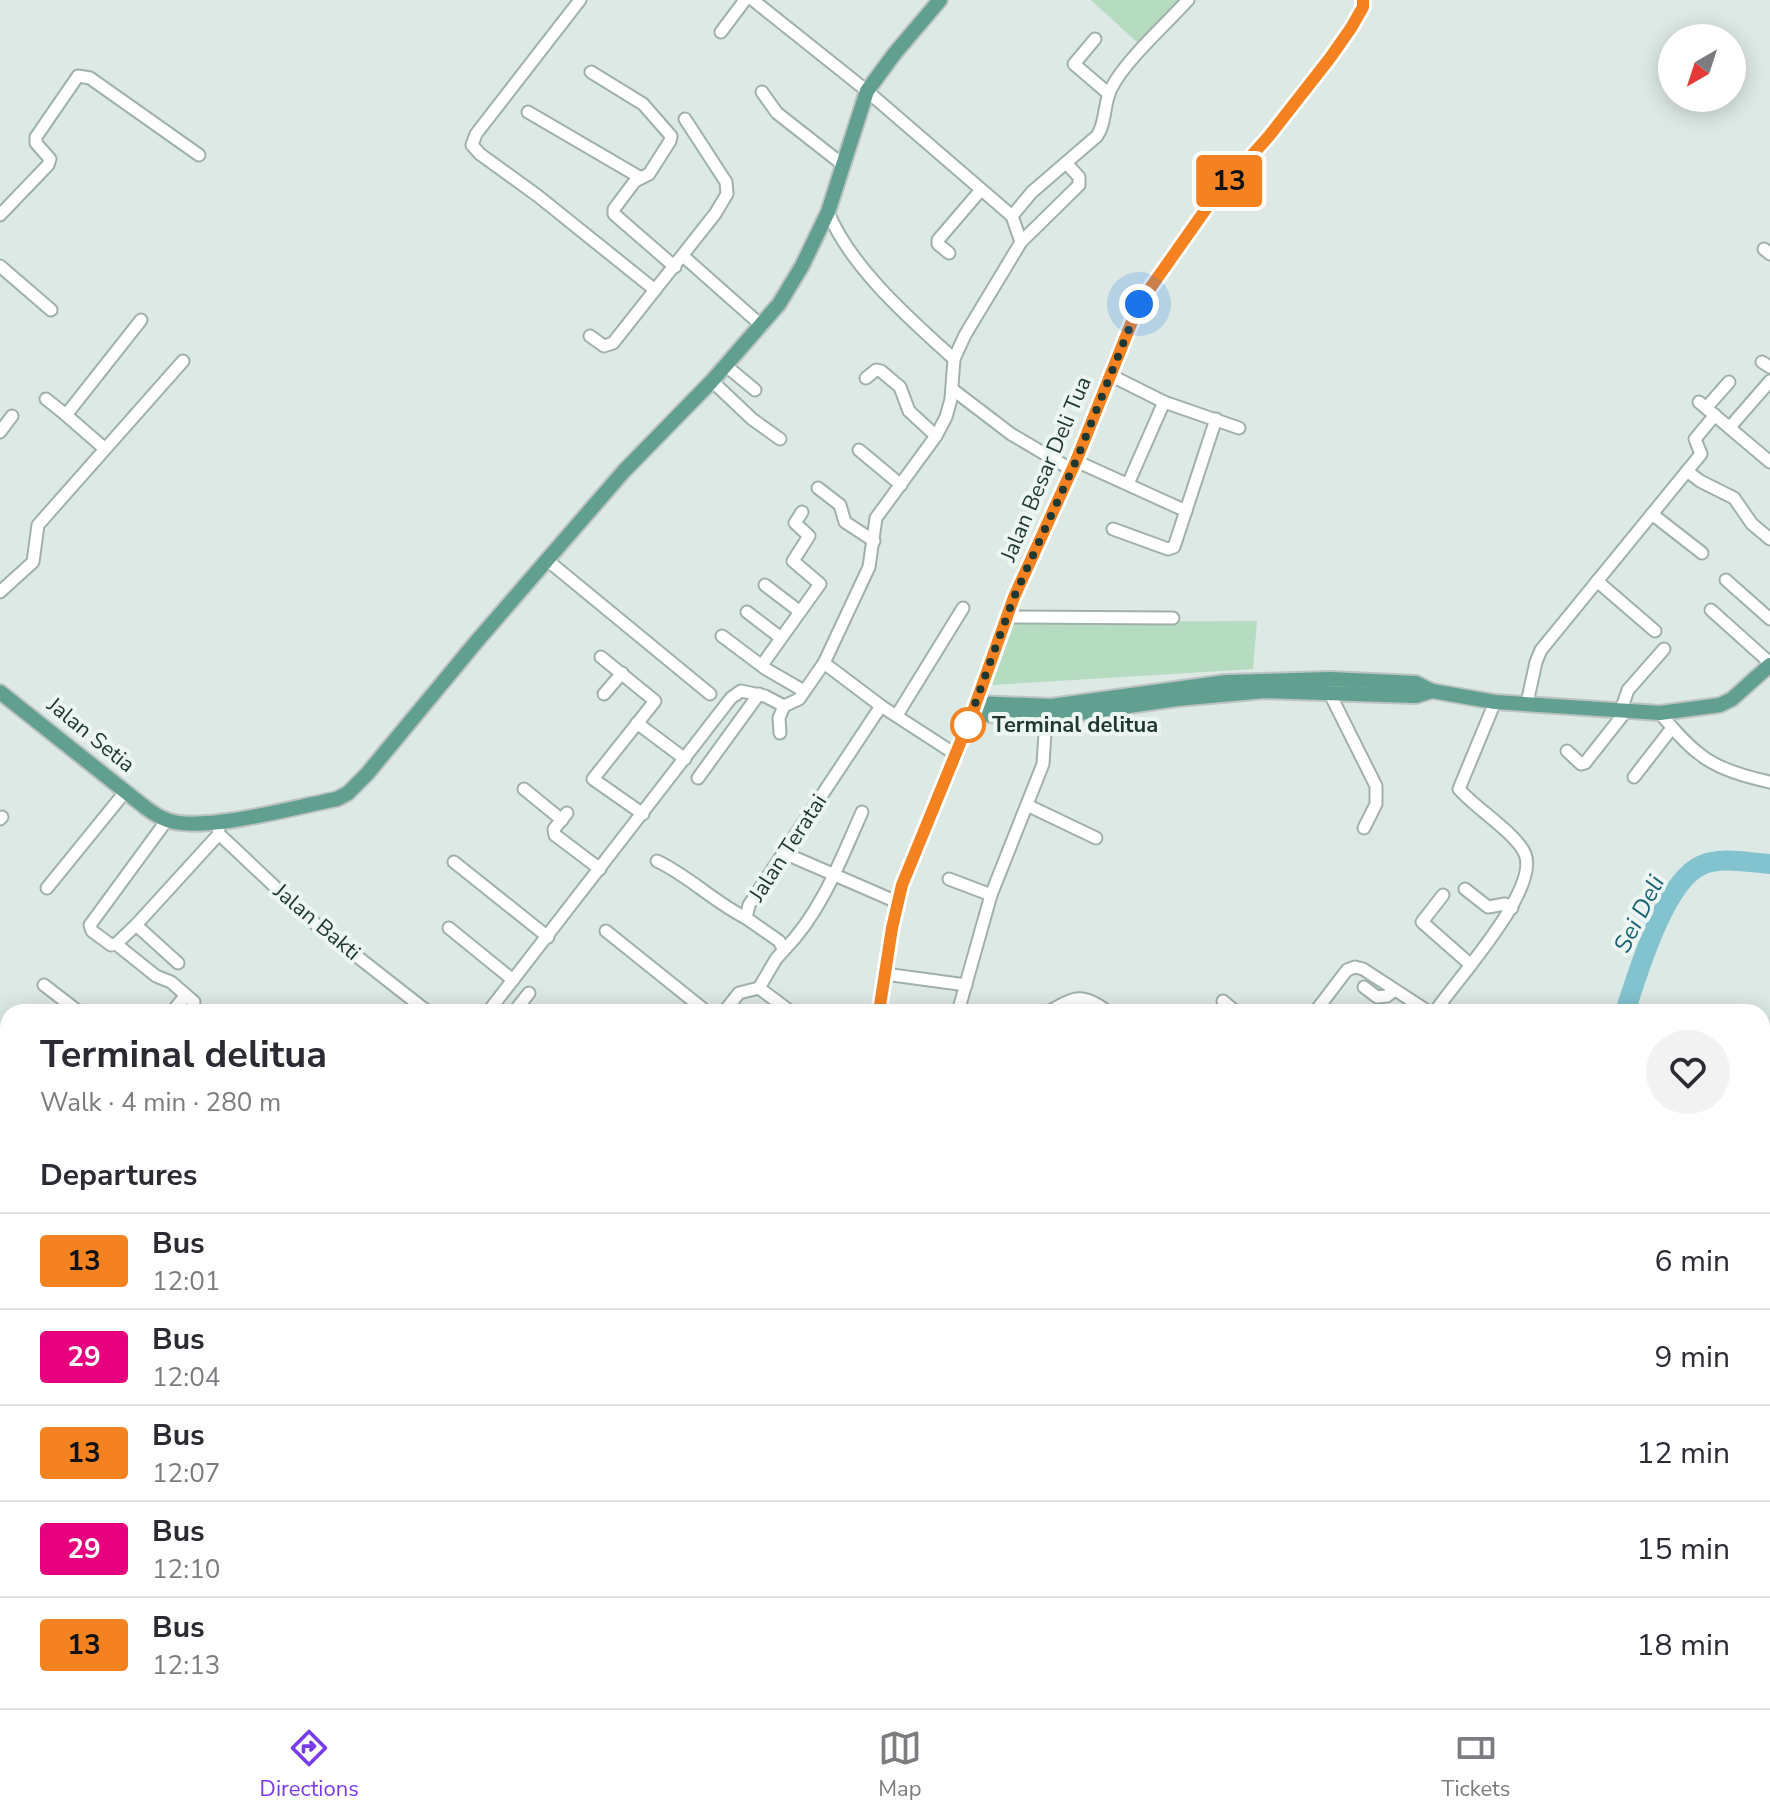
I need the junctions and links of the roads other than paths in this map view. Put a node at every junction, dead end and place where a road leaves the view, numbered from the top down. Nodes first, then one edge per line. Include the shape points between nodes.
1 (580, 0) edge
2 (745, 0) edge
3 (753, 0) edge
4 (940, 0) edge
5 (1188, 0) edge
6 (1363, 0) edge
7 (721, 32) dead end
8 (1095, 39) dead end
9 (591, 72) dead end
10 (867, 91) junction
11 (762, 92) dead end
12 (1109, 94) junction
13 (528, 112) dead end
14 (685, 119) dead end
15 (199, 155) dead end
16 (842, 164) junction
17 (1067, 164) junction
18 (641, 178) junction
19 (980, 191) junction
20 (828, 212) junction
21 (0, 215) edge
22 (1012, 216) junction
23 (1021, 242) junction
24 (949, 253) dead end
25 (683, 256) junction
26 (0, 266) edge
27 (675, 267) junction
28 (655, 290) junction
29 (51, 310) dead end
30 (141, 320) dead end
31 (762, 326) junction
32 (590, 336) dead end
33 (954, 359) junction
34 (183, 361) dead end
35 (725, 365) junction
36 (1110, 375) junction
37 (866, 378) dead end
38 (712, 381) junction
39 (1770, 381) edge
40 (1729, 382) dead end
41 (952, 389) junction
42 (755, 390) dead end
43 (46, 399) dead end
44 (1164, 402) junction
45 (1707, 408) junction
46 (66, 415) junction
47 (12, 416) dead end
48 (1216, 419) junction
49 (1730, 427) junction
50 (1239, 428) dead end
51 (0, 432) edge
52 (936, 436) junction
53 (780, 439) dead end
54 (104, 448) junction
55 (859, 450) dead end
56 (1770, 462) edge
57 (1074, 466) junction
58 (1687, 471) junction
59 (1128, 484) junction
60 (901, 485) junction
61 (818, 488) dead end
62 (1186, 511) junction
63 (802, 512) dead end
64 (1652, 514) junction
65 (1113, 529) dead end
66 (1770, 539) edge
67 (874, 541) junction
68 (1702, 553) dead end
69 (547, 560) junction
70 (849, 577) dead end
71 (1726, 580) dead end
72 (1597, 581) junction
73 (765, 585) dead end
74 (861, 586) junction
75 (0, 592) edge
76 (963, 608) dead end
77 (1711, 610) dead end
78 (799, 611) junction
79 (747, 612) dead end
80 (1006, 617) junction
81 (1173, 618) dead end
82 (1770, 619) edge
83 (1655, 631) dead end
84 (722, 636) dead end
85 (781, 638) junction
86 (1664, 649) dead end
87 (601, 657) dead end
88 (824, 663) junction
89 (1770, 664) edge
90 (762, 665) junction
91 (622, 673) junction
92 (804, 691) junction
93 (1432, 691) junction
94 (604, 694) dead end
95 (710, 694) dead end
96 (759, 694) junction
97 (1330, 694) junction
98 (1, 695) edge
99 (1495, 702) junction
100 (1527, 703) junction
101 (784, 706) junction
102 (881, 706) junction
103 (974, 709) junction
104 (1624, 711) junction
105 (1660, 713) junction
106 (897, 715) junction
107 (1046, 718) junction
108 (637, 723) junction
109 (1672, 728) junction
110 (780, 733) dead end
111 (1567, 751) dead end
112 (955, 754) junction
113 (685, 759) junction
114 (1634, 777) dead end
115 (698, 778) dead end
116 (1770, 782) edge
117 (524, 789) dead end
118 (125, 792) junction
119 (1029, 806) junction
120 (862, 812) dead end
121 (643, 814) junction
122 (167, 820) junction
123 (218, 828) junction
124 (1364, 828) dead end
125 (1096, 838) dead end
126 (784, 853) junction
127 (657, 861) dead end
128 (454, 862) dead end
129 (600, 869) junction
130 (833, 875) junction
131 (949, 879) dead end
132 (47, 888) dead end
133 (1465, 889) dead end
134 (991, 895) junction
135 (1443, 895) dead end
136 (897, 902) junction
137 (1512, 908) junction
138 (746, 918) junction
139 (136, 925) junction
140 (449, 928) dead end
141 (606, 931) dead end
142 (548, 937) junction
143 (116, 944) junction
144 (784, 950) junction
145 (178, 963) dead end
146 (1471, 965) junction
147 (885, 974) junction
148 (513, 980) junction
149 (44, 985) dead end
150 (966, 985) junction
151 (1364, 987) dead end
152 (759, 988) junction
153 (1394, 990) junction
154 (529, 993) dead end
155 (1223, 1001) dead end
156 (69, 1004) edge
157 (183, 1004) edge
158 (418, 1004) edge
159 (494, 1004) edge
160 (520, 1004) edge
161 (697, 1004) edge
162 (730, 1004) edge
163 (780, 1004) edge
164 (880, 1004) edge
165 (960, 1004) edge
166 (1062, 1004) edge
167 (1097, 1004) edge
168 (1227, 1004) edge
169 (1322, 1004) edge
170 (1416, 1004) edge
171 (1441, 1004) edge

1 - 28 street via 472,145
2 - 7 street
3 - 10 street
4 - 10 main road
5 - 12 street
6 - 36 main road, Jalan Besar Deli Tua via 1330,58 1213,199 1147,293
8 - 12 street via 1074,64
9 - 18 street via 643,104 671,136 649,174
10 - 16 main road
10 - 19 street
11 - 16 street via 777,113
12 - 17 street via 1101,129
13 - 18 street
14 - 25 street via 728,188
15 - 21 street via 90,78 78,76 36,137 50,159 48,165
16 - 20 main road
17 - 22 street
17 - 23 street via 1079,185
18 - 27 street via 614,214
19 - 22 street
19 - 24 street via 938,240
20 - 31 main road via 788,290
20 - 33 street via 839,235 894,303
22 - 23 street
23 - 33 street
25 - 27 street
25 - 31 street
26 - 29 street
27 - 28 street
28 - 32 street via 609,346
30 - 46 street
31 - 35 main road
33 - 41 street
34 - 54 street
35 - 38 main road
35 - 42 street
36 - 44 street
36 - 57 main road, Jalan Besar Deli Tua
37 - 52 street via 881,371 903,391 912,415
38 - 53 street
38 - 69 main road
39 - 49 street
40 - 45 street
41 - 52 street
41 - 57 street via 1011,434
43 - 46 street
44 - 48 street
44 - 59 street
45 - 49 street
45 - 58 street via 1695,439 1701,454
46 - 54 street
47 - 51 street
48 - 50 street
48 - 62 street
49 - 56 street
52 - 60 street
54 - 75 street via 38,525 33,562
55 - 60 street
57 - 59 street
57 - 80 main road, Jalan Besar Deli Tua
58 - 64 street
58 - 66 street via 1734,498
59 - 62 street
60 - 67 street via 876,518
61 - 67 street via 840,505 845,522
62 - 65 street via 1172,549
63 - 78 street via 795,523 809,536 793,561 820,584
64 - 68 street
64 - 72 street
67 - 74 street
69 - 95 street
69 - 123 main road via 348,793
70 - 74 street
71 - 82 street
72 - 83 street
72 - 100 street via 1541,650
73 - 78 street
74 - 88 street
76 - 106 street
77 - 89 street
78 - 85 street
79 - 85 street
80 - 81 street
80 - 103 main road, Jalan Besar Deli Tua
84 - 90 street
85 - 90 street
86 - 104 street via 1628,690
87 - 91 street
88 - 92 street
88 - 102 street
89 - 105 main road via 1720,705
90 - 92 street
91 - 94 street
91 - 108 street via 655,701
92 - 101 street
93 - 97 main road via 1416,696
93 - 99 main road
93 - 103 main road via 1416,683 1265,679 1051,706
96 - 101 street
96 - 113 street via 734,695
96 - 115 street
97 - 107 main road via 1226,693
97 - 124 street via 1376,786 1376,804
98 - 118 main road, Jalan Setia
99 - 100 main road
99 - 137 street via 1459,789 1526,855 1524,883
100 - 104 main road
101 - 110 street
102 - 106 street
102 - 126 street, Jalan Teratai
103 - 107 main road
103 - 112 main road, Jalan Besar Deli Tua
104 - 105 main road
104 - 111 street via 1585,763
105 - 109 street
106 - 112 street
107 - 119 street via 1046,752
108 - 113 street
108 - 121 street via 593,779
109 - 114 street
109 - 116 street via 1710,763
112 - 136 main road, Jalan Besar Deli Tua
113 - 121 street
117 - 129 street via 564,817 555,835
118 - 122 main road, Jalan Setia
118 - 132 street
119 - 125 street
119 - 134 street
120 - 130 street
121 - 129 street
122 - 123 main road
122 - 143 street via 90,925 106,943
123 - 139 street
123 - 158 street, Jalan Bakti via 308,918
126 - 130 street
126 - 138 street, Jalan Teratai via 753,896
127 - 138 street
128 - 142 street
129 - 142 street
130 - 136 street
130 - 144 street
131 - 134 street
133 - 137 street via 1488,907
134 - 150 street
135 - 146 street via 1422,922
136 - 147 main road, Jalan Besar Deli Tua
137 - 146 street
138 - 144 street, Jalan Teratai
139 - 143 street
139 - 145 street
140 - 148 street
141 - 161 street
142 - 148 street
143 - 157 street via 190,999
144 - 152 street
146 - 171 street
147 - 150 street
147 - 164 main road, Jalan Besar Deli Tua
148 - 159 street
149 - 156 street
150 - 165 street
151 - 153 street via 1377,997
152 - 162 street via 739,993
152 - 163 street
153 - 169 street via 1363,969 1351,968
153 - 170 street
154 - 160 street
155 - 168 street
166 - 167 street via 1079,998

